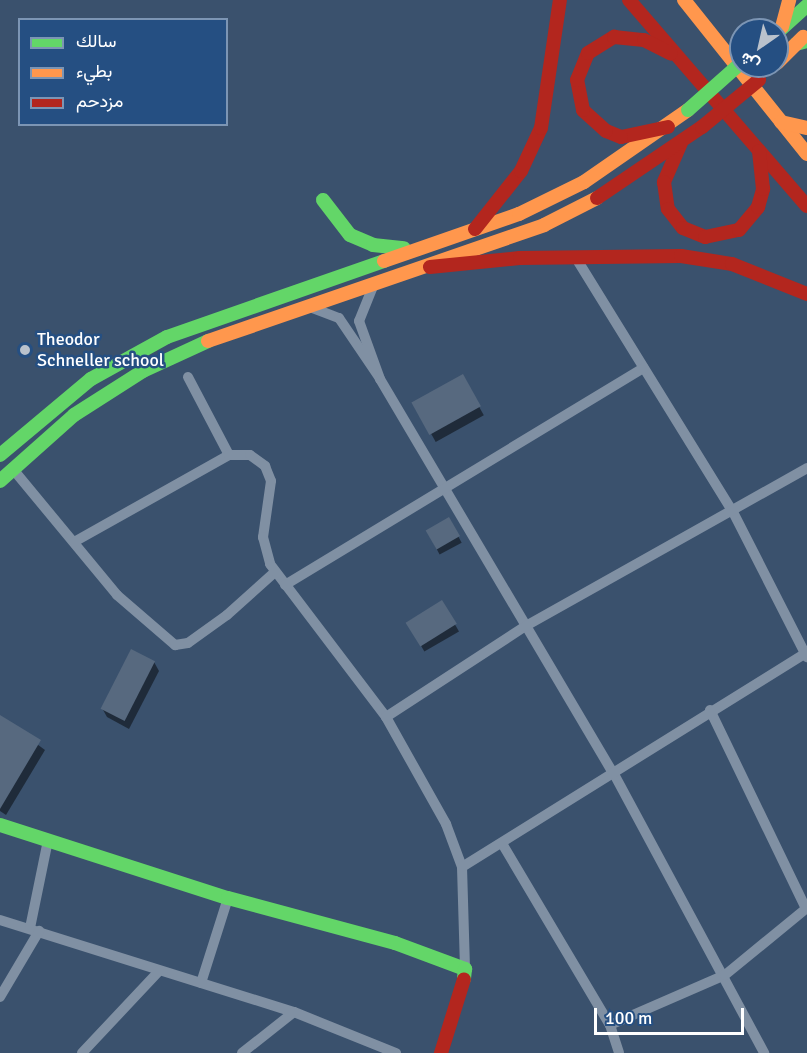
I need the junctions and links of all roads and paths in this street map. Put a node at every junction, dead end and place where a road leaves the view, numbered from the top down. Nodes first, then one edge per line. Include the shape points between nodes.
1 (560, 0) edge
2 (629, 0) edge
3 (684, 0) edge
4 (699, 0) edge
5 (789, 0) edge
6 (807, 6) edge
7 (696, 15) junction
8 (784, 18) edge
9 (789, 22) edge
10 (807, 33) edge
11 (802, 42) edge
12 (789, 53) edge
13 (679, 58) junction
14 (729, 74) edge
15 (761, 78) edge
16 (781, 122) junction
17 (668, 127) junction
18 (807, 128) edge
19 (681, 143) junction
20 (759, 151) junction
21 (807, 154) edge
22 (323, 200) dead end
23 (807, 206) edge
24 (475, 229) junction
25 (422, 247) junction
26 (606, 257) junction
27 (576, 258) junction
28 (430, 267) junction
29 (338, 274) junction
30 (594, 281) junction
31 (374, 285) junction
32 (344, 294) junction
33 (807, 294) edge
34 (306, 307) junction
35 (644, 368) junction
36 (188, 377) dead end
37 (379, 377) junction
38 (0, 455) edge
39 (229, 455) junction
40 (12, 468) junction
41 (807, 468) edge
42 (0, 481) edge
43 (442, 486) junction
44 (733, 512) junction
45 (74, 542) junction
46 (275, 572) junction
47 (285, 585) junction
48 (524, 627) junction
49 (807, 654) edge
50 (710, 710) junction
51 (386, 717) junction
52 (614, 774) junction
53 (0, 825) edge
54 (48, 840) junction
55 (503, 845) junction
56 (462, 867) junction
57 (228, 898) junction
58 (806, 908) edge
59 (0, 920) edge
60 (35, 930) junction
61 (465, 969) junction
62 (159, 971) junction
63 (725, 975) junction
64 (201, 983) junction
65 (0, 997) edge
66 (294, 1012) junction
67 (746, 1017) junction
68 (610, 1025) junction
69 (82, 1053) edge
70 (242, 1053) edge
71 (396, 1053) edge
72 (441, 1053) edge
73 (618, 1053) edge
74 (764, 1053) edge
75 (773, 1053) edge

1 - 24 main road via 541,128 521,171
2 - 13 main road
3 - 7 main road
4 - 7 main road
5 - 8 main road
6 - 9 main road
7 - 16 main road
10 - 11 main road
11 - 12 main road
13 - 17 main road via 644,40 614,37 588,53 577,81 584,110 606,131 621,137
13 - 20 main road
14 - 17 main road, bridge
15 - 19 main road, bridge
16 - 18 main road
16 - 21 main road
17 - 24 main road via 552,199
19 - 20 main road via 664,182 668,209 682,228 705,237 728,235 748,223 763,189
19 - 28 main road via 569,213
20 - 23 main road
22 - 25 main road via 339,224 357,239 383,247
24 - 25 main road
25 - 29 main road
26 - 27 main road
26 - 30 street
26 - 33 main road via 711,260
27 - 28 main road
27 - 30 street
28 - 31 main road
29 - 32 main road
29 - 38 main road via 208,320 128,357 57,404
30 - 35 street
31 - 32 main road
31 - 37 street via 359,321
32 - 34 main road
34 - 37 street via 339,318
34 - 40 main road via 217,337 143,371 74,415
35 - 43 street
35 - 44 street
36 - 39 street
37 - 43 street
39 - 45 street
39 - 46 street via 250,455 270,473 264,537
40 - 42 main road
40 - 45 street
41 - 44 street
43 - 47 street
43 - 48 street
44 - 48 street
44 - 49 street
45 - 46 street via 131,611 175,645 188,643 227,615
46 - 47 street
47 - 51 street
48 - 51 street
48 - 52 street
49 - 50 street
50 - 52 street
50 - 58 street
51 - 56 street via 431,792
52 - 55 street
52 - 63 street
53 - 54 main road
54 - 57 main road
54 - 60 street
55 - 56 street
55 - 68 street
56 - 61 street
57 - 61 main road via 395,943
57 - 64 street
58 - 63 street
59 - 60 street
60 - 62 street
60 - 65 street
61 - 72 main road via 460,1005
62 - 64 street
62 - 69 street
63 - 67 street
63 - 68 street
64 - 66 street
66 - 70 street
66 - 71 street
67 - 74 street
67 - 75 street
68 - 73 street

